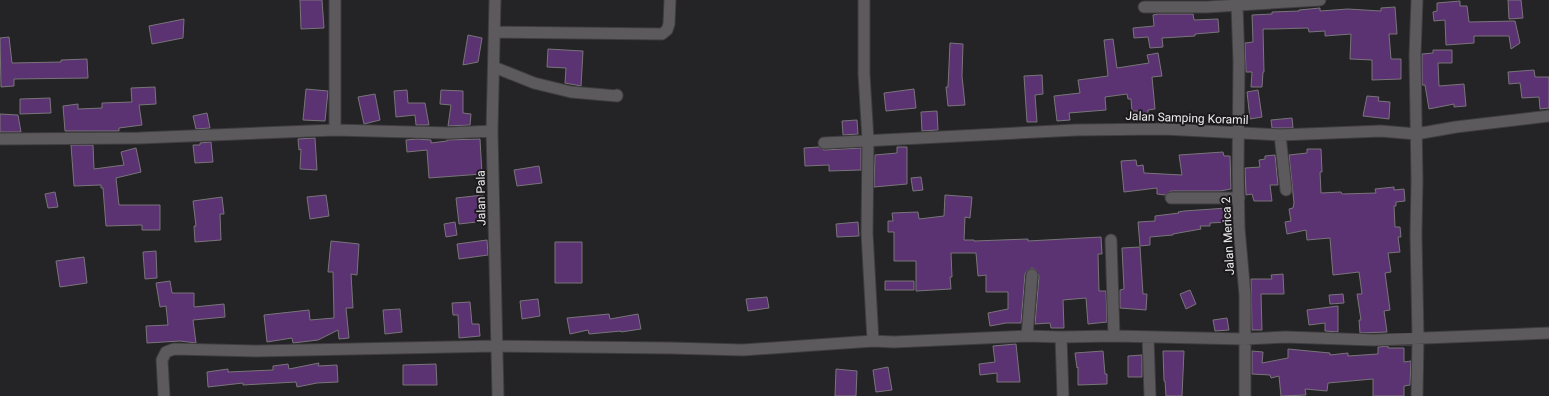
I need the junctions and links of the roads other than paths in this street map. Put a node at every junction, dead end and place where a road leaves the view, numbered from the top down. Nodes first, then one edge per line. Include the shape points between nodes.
1 (335, 0) edge
2 (495, 0) edge
3 (670, 0) edge
4 (864, 0) edge
5 (1320, 0) edge
6 (1417, 0) edge
7 (1237, 5) junction
8 (1144, 7) dead end
9 (495, 32) junction
10 (494, 67) junction
11 (618, 95) dead end
12 (1549, 116) edge
13 (335, 130) junction
14 (492, 131) junction
15 (1237, 132) junction
16 (1416, 134) junction
17 (1280, 135) junction
18 (0, 139) edge
19 (868, 140) junction
20 (824, 142) dead end
21 (1286, 190) dead end
22 (1171, 198) dead end
23 (1239, 198) junction
24 (1111, 240) dead end
25 (1032, 275) dead end
26 (1549, 333) edge
27 (1027, 336) junction
28 (1114, 336) junction
29 (1061, 337) junction
30 (1148, 337) junction
31 (1418, 338) junction
32 (1244, 339) junction
33 (873, 341) junction
34 (497, 346) junction
35 (164, 396) edge
36 (498, 396) edge
37 (1064, 396) edge
38 (1150, 396) edge
39 (1245, 396) edge
40 (1417, 396) edge

1 - 13 street
2 - 9 street, Jalan Pala
3 - 9 street via 669,24 662,34
4 - 19 street via 864,74
5 - 7 street
6 - 16 street
7 - 8 street
7 - 15 street, Jalan Merica 2
9 - 10 street, Jalan Pala
10 - 11 street via 534,83 571,92
10 - 14 street, Jalan Pala
12 - 16 street, Jalan Samping Koramil
13 - 14 street via 449,133
13 - 18 street via 140,138
14 - 34 street, Jalan Pala
15 - 17 street, Jalan Samping Koramil
15 - 19 street, Jalan Samping Koramil via 1164,129 1076,130
15 - 23 street, Jalan Merica 2
16 - 17 street, Jalan Samping Koramil via 1381,131
16 - 31 street
17 - 21 street
19 - 20 street, Jalan Samping Koramil
19 - 33 street via 867,233
22 - 23 street
23 - 32 street, Jalan Merica 2
24 - 28 street
25 - 27 street
26 - 31 street
27 - 29 street
27 - 33 street
28 - 29 street
28 - 30 street
29 - 37 street
30 - 32 street
30 - 38 street
31 - 32 street
31 - 40 street
32 - 39 street, Jalan Merica 2
33 - 34 street via 743,350
34 - 35 street via 256,351 174,349 166,352 162,360
34 - 36 street, Jalan Pala

